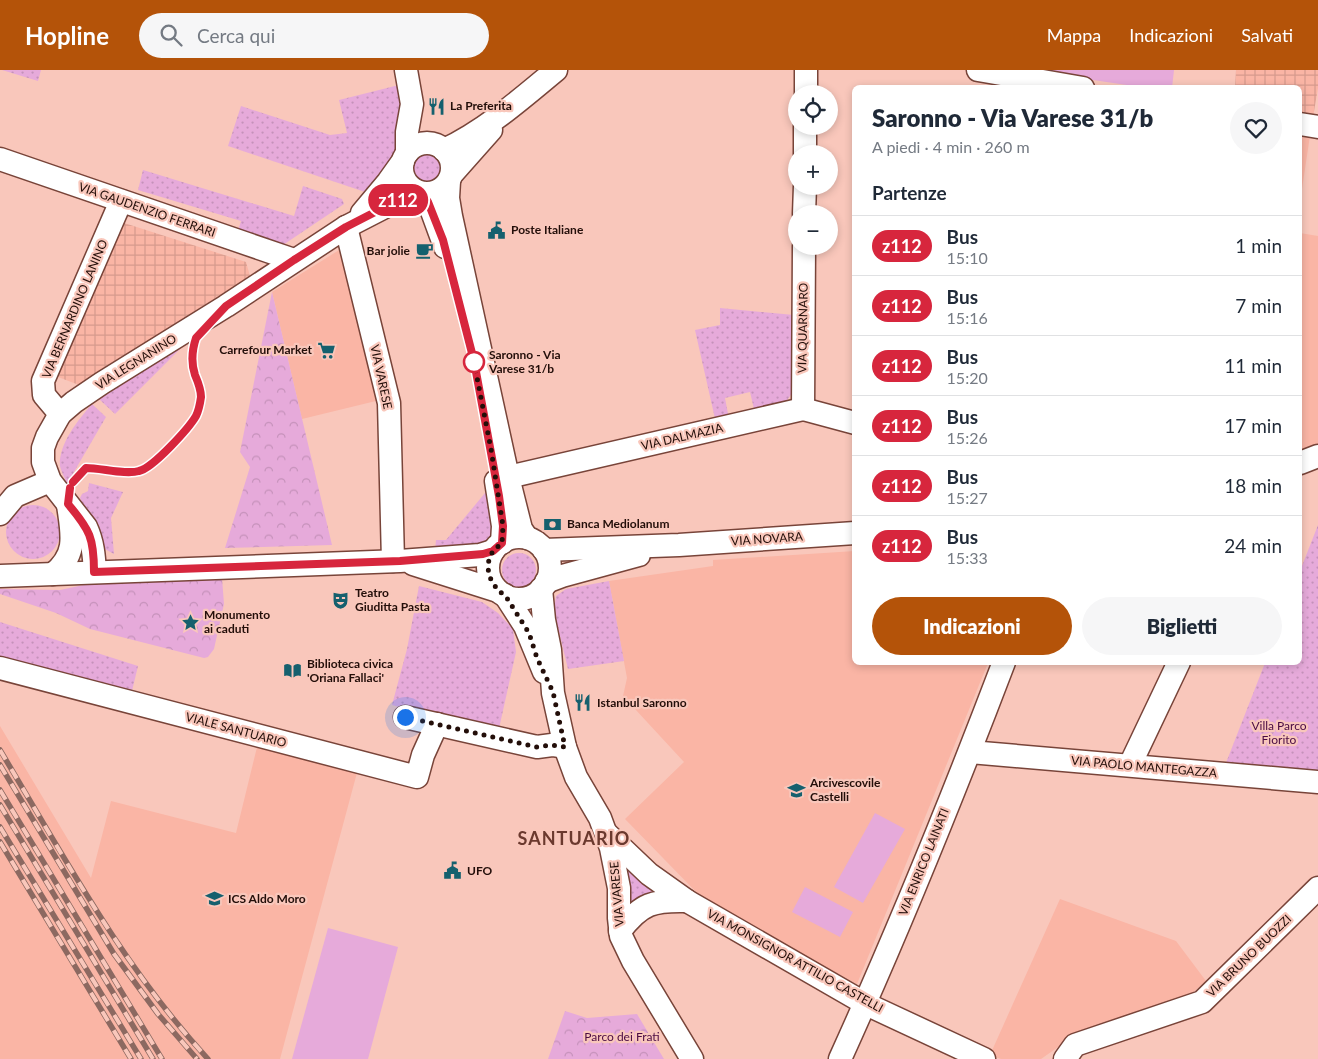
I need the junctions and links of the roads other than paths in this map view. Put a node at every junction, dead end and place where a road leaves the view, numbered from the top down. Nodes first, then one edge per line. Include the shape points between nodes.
1 (406, 70) edge
2 (414, 70) edge
3 (556, 70) edge
4 (806, 70) edge
5 (978, 70) edge
6 (806, 85) edge
7 (1066, 85) edge
8 (499, 117) junction
9 (1302, 124) edge
10 (1318, 127) edge
11 (439, 147) junction
12 (405, 157) junction
13 (0, 159) edge
14 (450, 177) junction
15 (419, 192) junction
16 (121, 201) junction
17 (348, 226) junction
18 (804, 255) edge
19 (294, 260) junction
20 (803, 409) junction
21 (60, 414) junction
22 (852, 421) edge
23 (1318, 456) edge
24 (1302, 462) edge
25 (508, 477) junction
26 (50, 481) junction
27 (68, 504) junction
28 (0, 514) edge
29 (852, 533) edge
30 (536, 544) junction
31 (679, 545) junction
32 (497, 547) junction
33 (397, 561) junction
34 (94, 572) junction
35 (53, 574) junction
36 (0, 576) edge
37 (544, 586) junction
38 (502, 593) junction
39 (1003, 665) edge
40 (1178, 665) edge
41 (0, 668) edge
42 (553, 692) junction
43 (405, 717) dead end
44 (437, 724) junction
45 (565, 747) junction
46 (970, 752) junction
47 (1130, 766) junction
48 (1318, 782) edge
49 (607, 833) junction
50 (1318, 888) edge
51 (688, 901) junction
52 (620, 931) junction
53 (866, 1004) junction
54 (692, 1059) edge
55 (840, 1059) edge
56 (984, 1059) edge
57 (1065, 1059) edge

1 - 12 street via 412,104
2 - 11 street via 424,120
3 - 8 street
4 - 6 street
5 - 7 street
8 - 11 street via 458,143
8 - 14 street
9 - 10 street
11 - 12 street via 419,144
11 - 14 street via 449,156 452,165
12 - 15 street via 404,179 408,186
12 - 17 street, VIA LEGNANINO via 381,191
13 - 16 street, VIA GAUDENZIO FERRARI
14 - 15 street via 437,192
14 - 25 street via 450,216
15 - 17 street, VIA LEGNANINO
15 - 32 street via 430,206 443,240 474,361 503,526
16 - 19 street, VIA GAUDENZIO FERRARI
16 - 21 street, VIA BERNARDINO LANINO via 44,381 44,395
17 - 19 street, VIA LEGNANINO
17 - 33 street, VIA VARESE via 389,403
18 - 20 street, VIA QUARNARO
19 - 21 street, VIA LEGNANINO via 102,383
20 - 22 street, VIA DALMAZIA
20 - 25 street, VIA DALMAZIA
21 - 26 street, VIA LEGNANINO via 43,448 43,462
23 - 24 street
25 - 30 street via 521,529
26 - 27 street, VIA LEGNANINO
26 - 28 street via 15,496
27 - 34 street, VIA LEGNANINO via 89,534
27 - 35 street, VIA LEGNANINO via 73,537 65,562
29 - 31 street, VIA NOVARA
30 - 31 street, VIA NOVARA
30 - 32 street via 510,538
30 - 37 street via 550,566
31 - 37 street, VIA NOVARA via 562,576
32 - 33 street via 480,554
32 - 38 street via 488,567 492,584
33 - 34 street
33 - 38 street
34 - 35 street
35 - 36 street
37 - 38 street via 535,594 520,599
37 - 42 street, VIA VARESE via 544,620
38 - 42 street, VIA VARESE via 525,626
39 - 46 street, VIA ENRICO LAINATI
40 - 47 street
41 - 44 street, VIALE SANTUARIO via 417,777
42 - 45 street, VIA VARESE
43 - 44 street
44 - 45 street via 537,747
45 - 49 street, VIA VARESE via 576,777
46 - 47 street, VIA PAOLO MANTEGAZZA
46 - 53 street, VIA ENRICO LAINATI
47 - 48 street, VIA PAOLO MANTEGAZZA
49 - 51 street, VIA MONSIGNOR ATTILIO CASTELLI via 649,874
49 - 52 street, VIA VARESE via 616,870
50 - 57 street, VIA BRUNO BUOZZI via 1202,1002 1075,1045
51 - 52 street via 648,905
51 - 53 street, VIA MONSIGNOR ATTILIO CASTELLI
52 - 54 street, VIA VARESE via 633,961
53 - 55 street, VIA ENRICO LAINATI
53 - 56 street, VIA MONSIGNOR ATTILIO CASTELLI

